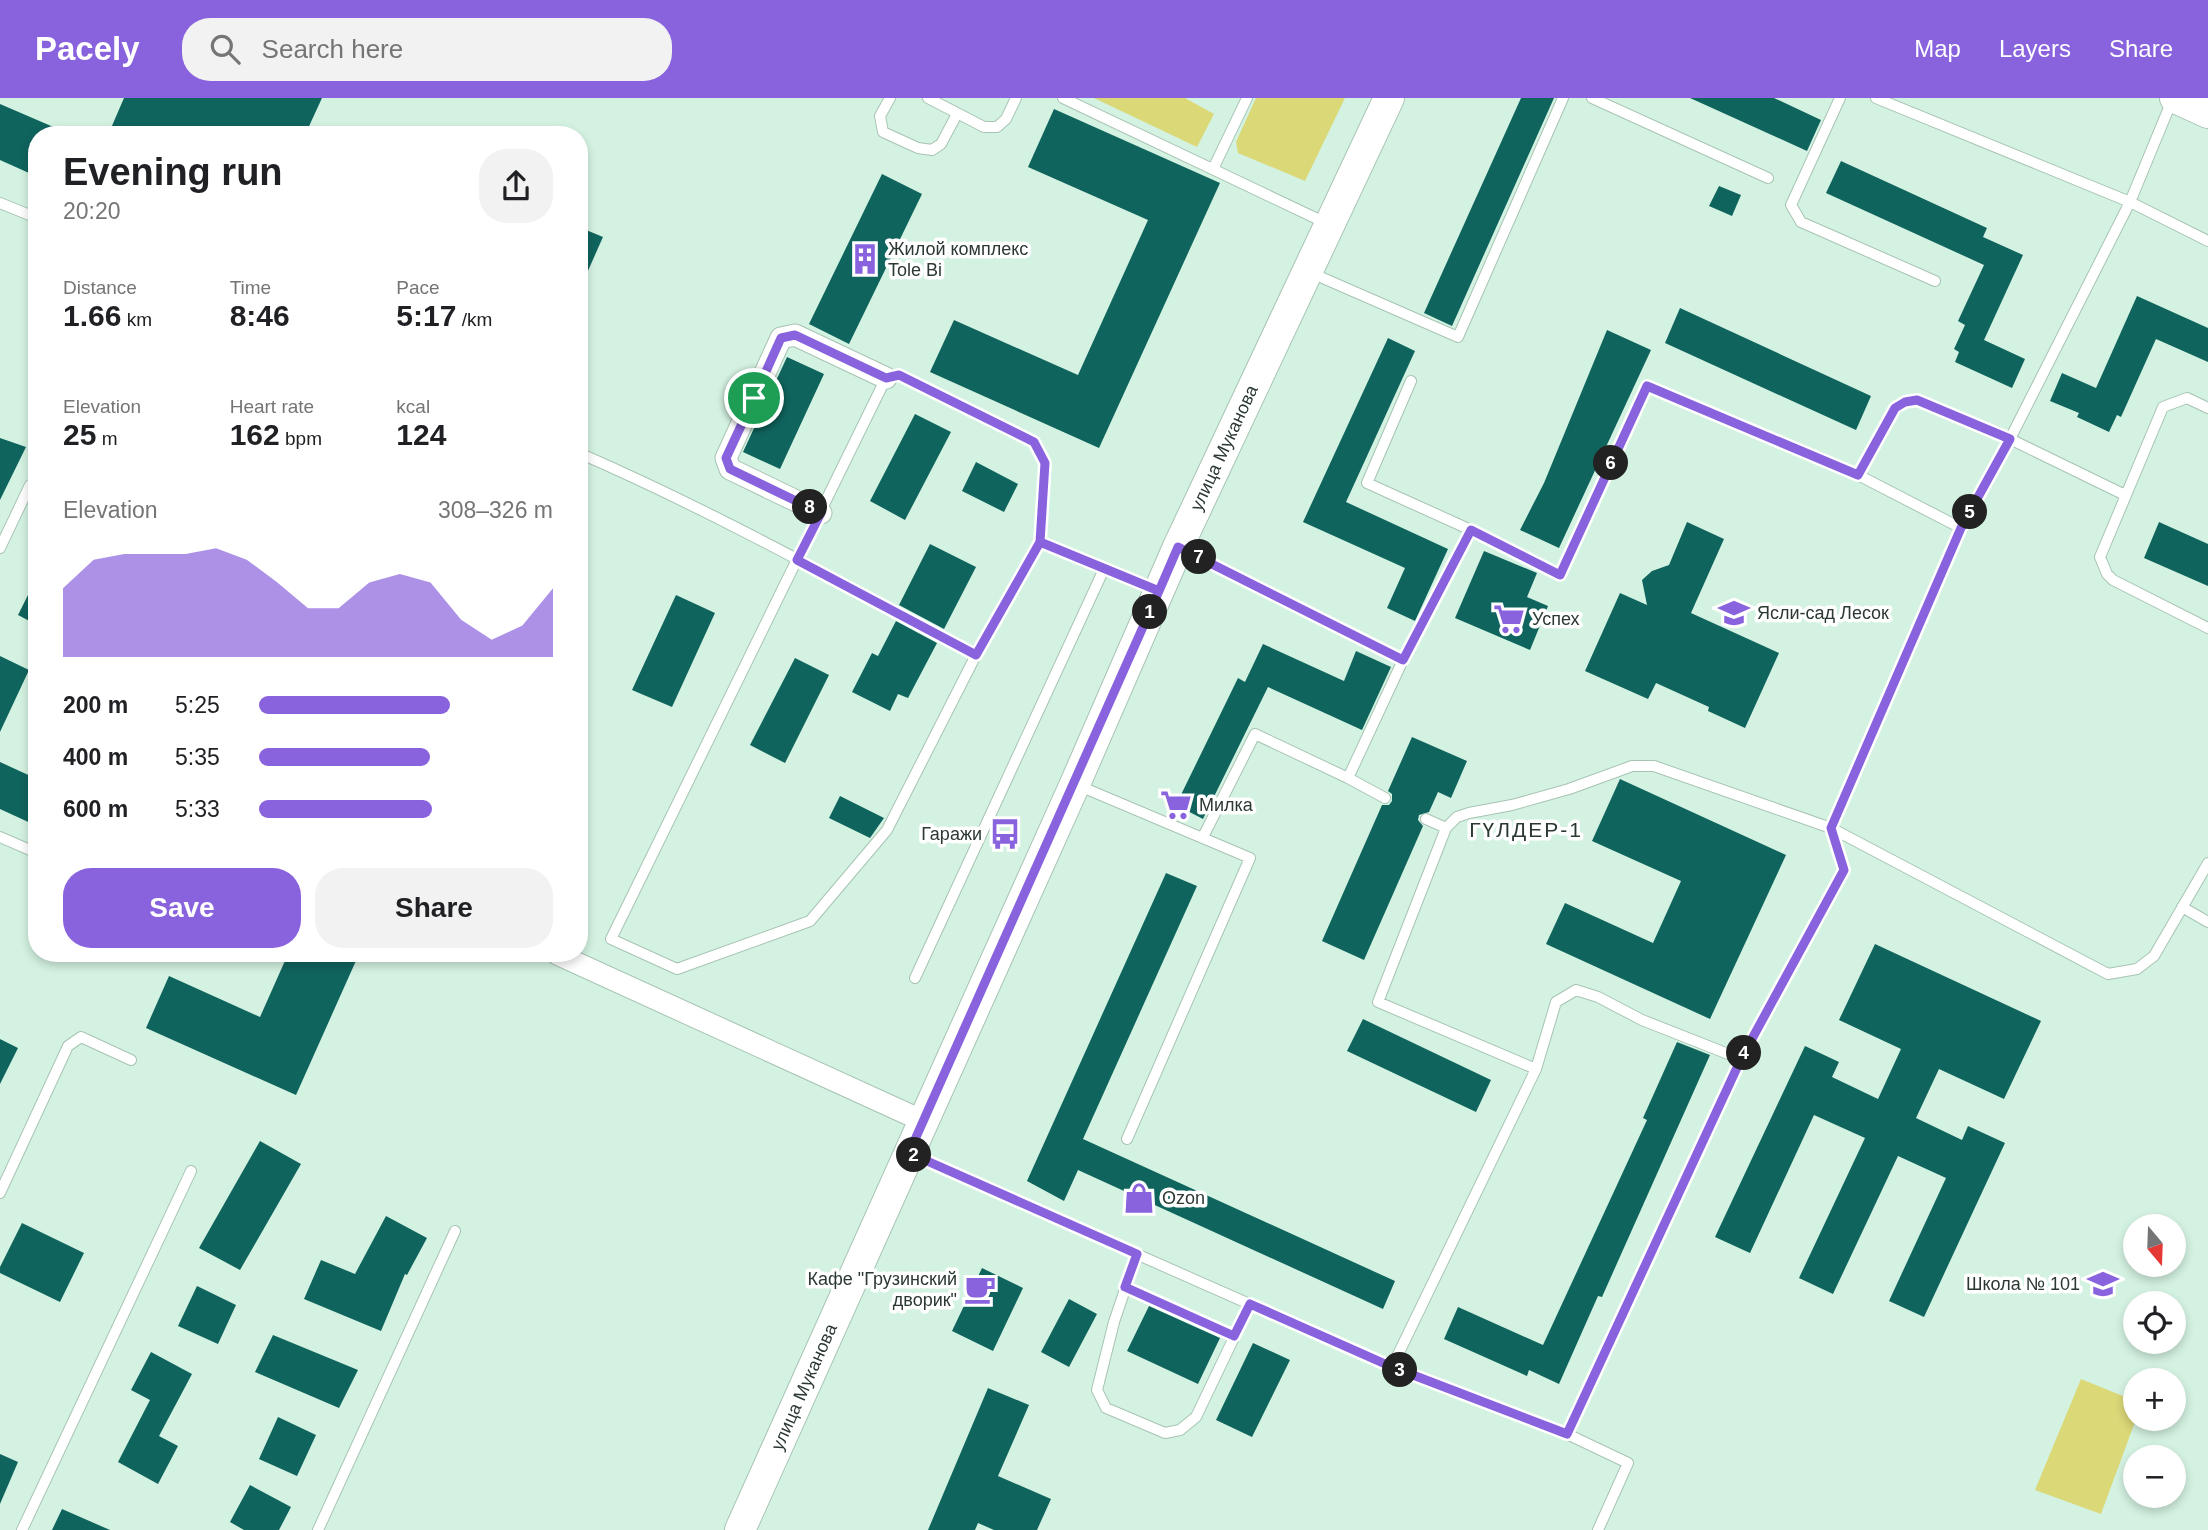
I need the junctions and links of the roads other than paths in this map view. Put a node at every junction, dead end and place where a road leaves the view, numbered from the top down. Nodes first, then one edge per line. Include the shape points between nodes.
1 (890, 98) edge
2 (928, 98) edge
3 (1016, 98) edge
4 (1063, 98) edge
5 (1247, 98) edge
6 (1389, 98) edge
7 (1563, 98) edge
8 (1592, 98) edge
9 (1840, 98) edge
10 (1876, 98) edge
11 (2174, 98) edge
12 (2208, 113) edge
13 (957, 114) junction
14 (1213, 169) junction
15 (1768, 178) dead end
16 (0, 202) edge
17 (2130, 202) junction
18 (28, 214) edge
19 (1330, 225) junction
20 (2208, 241) edge
21 (1307, 271) junction
22 (1934, 281) dead end
23 (886, 378) junction
24 (1410, 381) dead end
25 (2208, 408) edge
26 (2010, 439) junction
27 (588, 457) edge
28 (1858, 475) junction
29 (28, 489) edge
30 (2125, 495) junction
31 (821, 513) junction
32 (1961, 528) junction
33 (1471, 530) junction
34 (1040, 542) junction
35 (1178, 547) junction
36 (0, 548) edge
37 (797, 560) junction
38 (1104, 569) junction
39 (1159, 591) junction
40 (2208, 628) edge
41 (976, 655) junction
42 (1403, 660) junction
43 (1348, 778) junction
44 (1075, 784) junction
45 (1385, 798) dead end
46 (1426, 819) dead end
47 (1446, 828) junction
48 (1831, 828) junction
49 (1203, 836) junction
50 (0, 837) edge
51 (28, 849) edge
52 (2208, 863) edge
53 (2182, 907) junction
54 (2208, 922) edge
55 (575, 962) edge
56 (915, 978) dead end
57 (1741, 1059) junction
58 (131, 1060) dead end
59 (1536, 1069) junction
60 (923, 1121) junction
61 (1127, 1139) dead end
62 (909, 1153) junction
63 (191, 1171) dead end
64 (0, 1193) edge
65 (455, 1231) dead end
66 (1137, 1254) junction
67 (1125, 1287) junction
68 (1250, 1304) junction
69 (1234, 1336) junction
70 (1392, 1367) junction
71 (1567, 1434) junction
72 (22, 1530) edge
73 (318, 1530) edge
74 (740, 1530) edge
75 (1598, 1530) edge

1 - 13 lane via 880,116 883,132 918,148 932,150 940,144
2 - 13 lane
3 - 13 lane via 997,127 984,127
4 - 14 lane
5 - 14 lane
6 - 19 main road, улица Муканова
7 - 21 lane via 1458,337
8 - 15 lane
9 - 22 lane via 1791,205 1801,222
10 - 17 lane
11 - 12 main road
11 - 17 lane
14 - 19 lane
16 - 18 lane
17 - 20 lane
17 - 26 lane
19 - 21 main road, улица Муканова
21 - 35 main road, улица Муканова
23 - 31 lane
23 - 31 street via 795,335 781,338 726,458 730,469
23 - 34 lane via 899,375 1034,442 1045,463
24 - 33 lane via 1367,483
25 - 30 lane via 2187,398 2163,407
26 - 28 lane via 1917,400 1905,402 1895,408
26 - 30 lane
26 - 32 lane
27 - 37 lane
28 - 32 lane
28 - 33 lane via 1647,386 1560,575
29 - 36 lane
30 - 40 lane via 2099,556 2107,574
31 - 37 lane
32 - 48 lane
33 - 42 lane
34 - 38 lane
34 - 41 lane
35 - 39 main road, улица Муканова
35 - 42 lane
37 - 41 lane
37 - 41 lane via 611,939 677,969 810,921 887,830
38 - 39 lane
38 - 56 lane
39 - 44 main road, улица Муканова
42 - 43 lane
43 - 45 lane
43 - 49 lane via 1255,734
44 - 49 lane
44 - 60 main road, улица Муканова
46 - 47 lane
47 - 48 lane via 1469,813 1569,789 1632,766 1654,766
47 - 59 lane via 1378,1002
48 - 53 lane via 2108,974 2137,969 2154,956
48 - 57 lane via 1844,870
49 - 61 lane via 1250,858
50 - 51 lane
52 - 53 lane
53 - 54 lane
55 - 60 street
57 - 59 lane via 1576,990 1556,1002
57 - 71 lane
58 - 64 lane via 81,1037 68,1046
59 - 70 lane
60 - 62 main road, улица Муканова
62 - 66 lane
62 - 74 main road, улица Муканова
63 - 72 lane
65 - 73 lane
66 - 67 lane
66 - 68 lane
67 - 69 lane
67 - 69 lane via 1097,1390 1106,1408 1165,1433 1180,1430 1196,1417
68 - 69 lane
68 - 70 lane
70 - 71 lane
71 - 75 lane via 1628,1463

